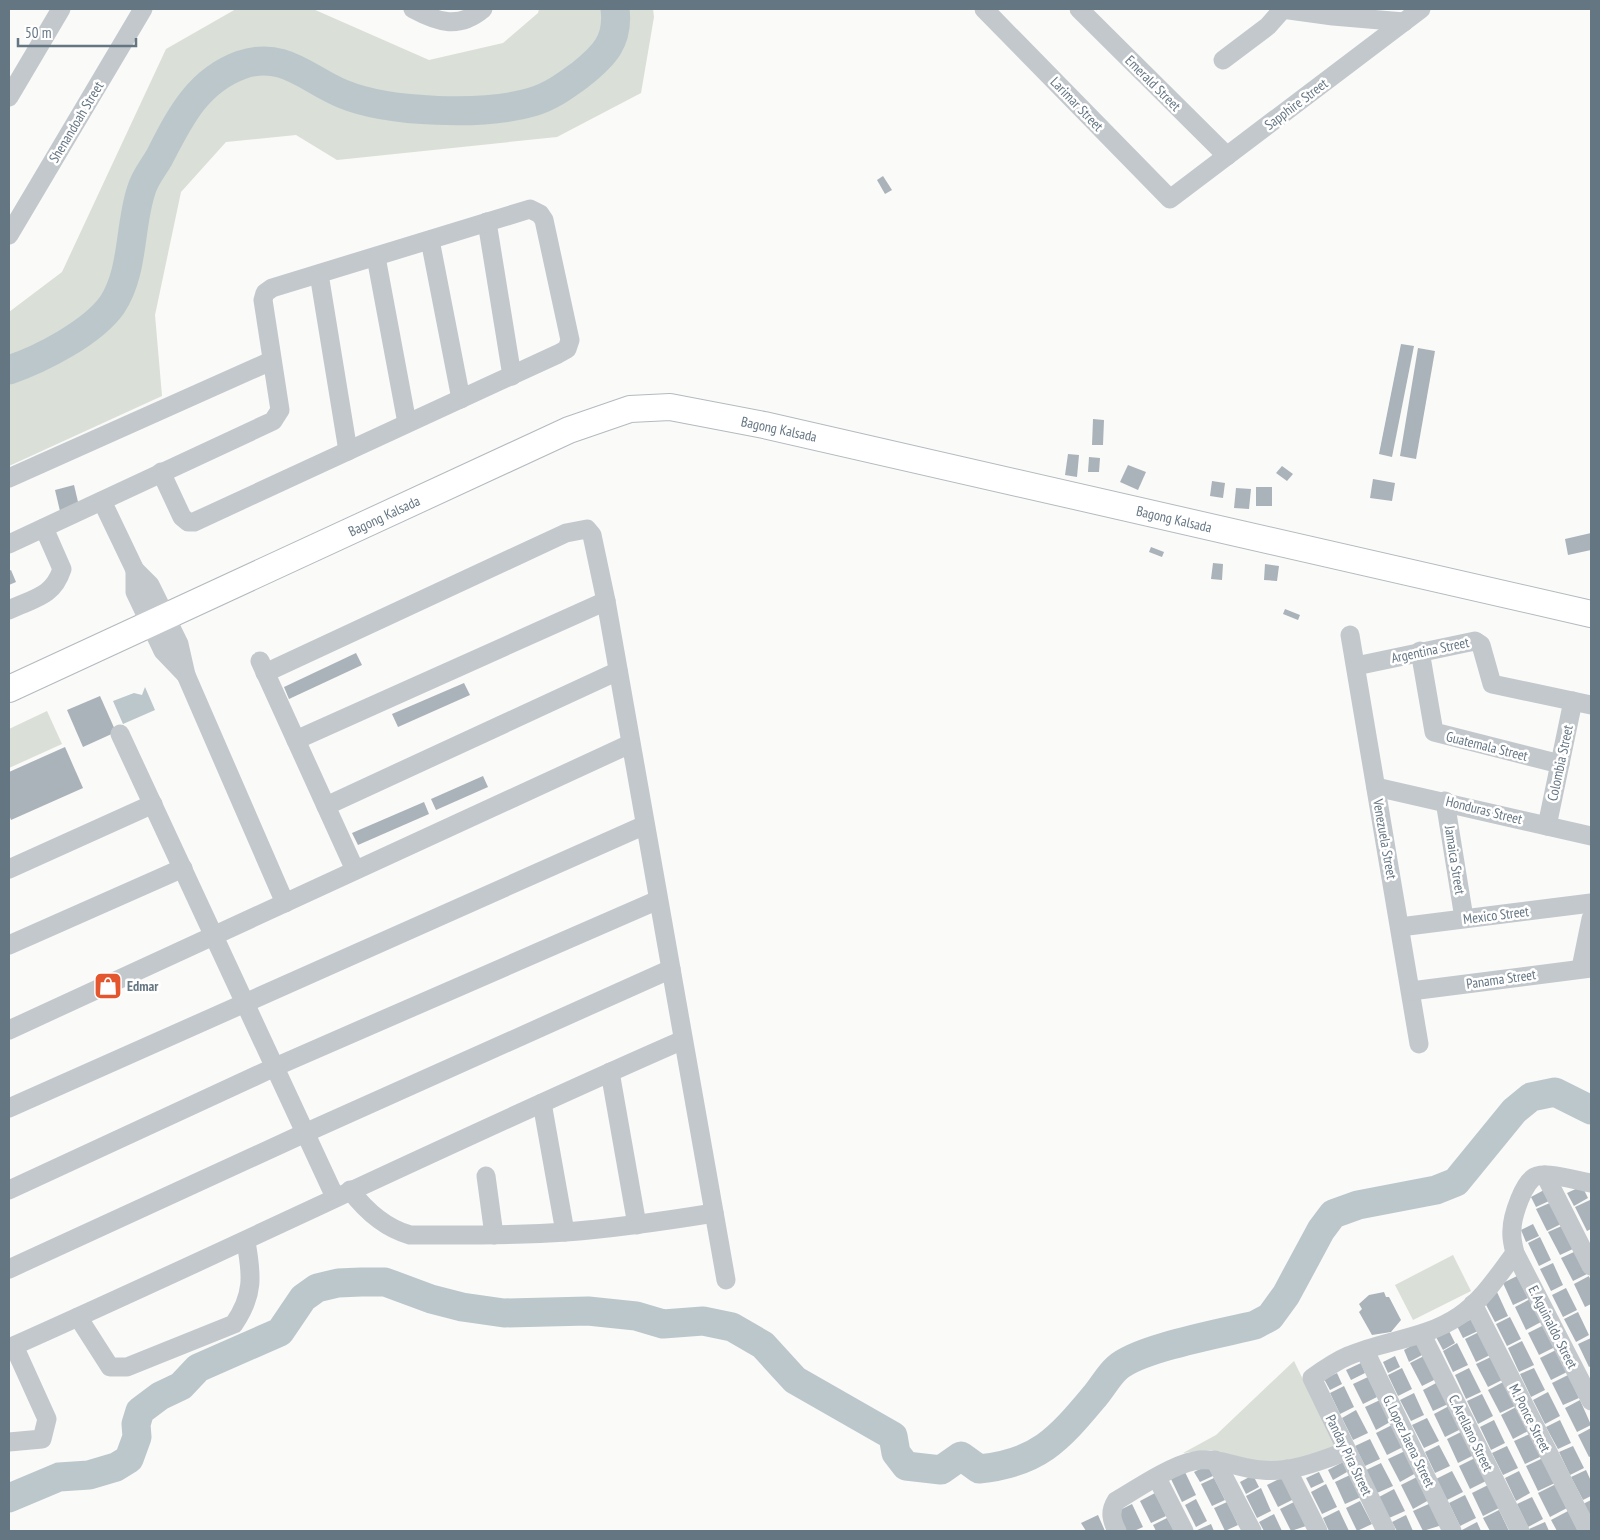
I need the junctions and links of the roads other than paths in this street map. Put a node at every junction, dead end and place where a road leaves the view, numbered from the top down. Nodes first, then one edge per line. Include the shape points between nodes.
1 (61, 9) edge
2 (143, 9) edge
3 (413, 9) edge
4 (483, 9) edge
5 (984, 9) edge
6 (1079, 9) edge
7 (1282, 9) edge
8 (1421, 9) edge
9 (1404, 22) junction
10 (1223, 60) dead end
11 (9, 97) edge
12 (1227, 156) junction
13 (1170, 199) joint
14 (487, 222) junction
15 (9, 235) edge
16 (430, 240) junction
17 (376, 256) junction
18 (319, 274) junction
19 (271, 361) junction
20 (512, 376) junction
21 (461, 399) junction
22 (408, 423) junction
23 (348, 451) junction
24 (160, 472) junction
25 (9, 478) edge
26 (102, 501) junction
27 (44, 528) junction
28 (9, 544) edge
29 (606, 600) junction
30 (9, 610) edge
31 (1591, 614) edge
32 (158, 620) junction
33 (1350, 635) dead end
34 (1420, 652) junction
35 (1356, 666) junction
36 (618, 671) junction
37 (9, 689) edge
38 (1582, 703) edge
39 (120, 734) dead end
40 (296, 740) junction
41 (630, 744) junction
42 (1560, 764) junction
43 (1376, 787) junction
44 (1445, 801) junction
45 (153, 804) junction
46 (326, 806) junction
47 (645, 825) junction
48 (1547, 826) junction
49 (1591, 836) edge
50 (183, 868) junction
51 (9, 869) edge
52 (355, 870) junction
53 (658, 900) junction
54 (285, 903) junction
55 (1591, 903) edge
56 (1464, 918) junction
57 (1591, 919) edge
58 (1400, 927) junction
59 (214, 935) junction
60 (9, 945) edge
61 (1586, 968) edge
62 (671, 969) junction
63 (1411, 991) junction
64 (245, 1003) junction
65 (9, 1030) edge
66 (683, 1040) junction
67 (1419, 1044) dead end
68 (275, 1067) junction
69 (610, 1072) junction
70 (542, 1103) junction
71 (9, 1108) edge
72 (305, 1133) junction
73 (1545, 1175) junction
74 (486, 1176) dead end
75 (1591, 1183) edge
76 (9, 1190) edge
77 (343, 1194) junction
78 (714, 1213) junction
79 (637, 1225) junction
80 (566, 1232) junction
81 (494, 1235) junction
82 (246, 1242) junction
83 (1516, 1253) junction
84 (1591, 1266) edge
85 (9, 1269) edge
86 (726, 1280) dead end
87 (1473, 1304) junction
88 (78, 1317) junction
89 (1422, 1335) junction
90 (11, 1347) edge
91 (1365, 1351) junction
92 (1591, 1401) edge
93 (9, 1442) edge
94 (1348, 1452) junction
95 (1215, 1460) junction
96 (1288, 1469) junction
97 (1157, 1478) junction
98 (1118, 1531) edge
99 (1184, 1531) edge
100 (1252, 1531) edge
101 (1318, 1531) edge
102 (1386, 1531) edge
103 (1452, 1531) edge
104 (1520, 1531) edge
105 (1588, 1531) edge

1 - 11 street
2 - 15 street, Shenandoah Street
3 - 4 street via 437,21 453,22 472,18
5 - 13 street, Larimar Street
6 - 12 street, Emerald Street
7 - 9 street
7 - 10 street via 1268,26
8 - 9 street, Sapphire Street
9 - 12 street, Sapphire Street
12 - 13 street, Sapphire Street
14 - 16 street
14 - 20 street
14 - 20 street via 530,210 540,214 544,220 570,340 566,349 558,354
16 - 17 street
16 - 21 street
17 - 18 street
17 - 22 street
18 - 19 street via 265,293 263,300
18 - 23 street
19 - 24 street via 280,410 278,416
19 - 25 street
20 - 21 street
21 - 22 street
22 - 23 street
23 - 24 street via 194,522 182,517
24 - 26 street
26 - 27 street
26 - 32 street via 135,570 150,585
27 - 28 street
27 - 30 street via 62,569 58,582 51,591
29 - 36 street
29 - 40 street
29 - 40 street via 592,535 587,529 578,529 262,667
31 - 32 street, Bagong Kalsada via 764,425 670,407 630,409 570,430
32 - 37 street, Bagong Kalsada
32 - 54 street via 179,644 186,675
33 - 35 street, Venezuela Street
34 - 35 street, Argentina Street
34 - 38 street, Argentina Street via 1475,641 1481,645 1492,684
34 - 42 street, Guatemala Street via 1434,732
35 - 43 street, Venezuela Street
36 - 41 street
36 - 46 street
38 - 42 street, Colombia Street
39 - 45 street
40 - 46 street
41 - 47 street
41 - 52 street
42 - 48 street, Colombia Street
43 - 44 street, Honduras Street
43 - 58 street, Venezuela Street
44 - 48 street, Honduras Street
44 - 56 street, Jamaica Street
45 - 50 street
45 - 51 street
46 - 52 street
47 - 53 street
47 - 64 street
48 - 49 street, Honduras Street
50 - 59 street
50 - 60 street
52 - 54 street
53 - 62 street
53 - 68 street
54 - 59 street
55 - 56 street, Mexico Street
56 - 58 street, Mexico Street
57 - 61 street
58 - 63 street, Venezuela Street
59 - 64 street
59 - 65 street
61 - 63 street, Panama Street
62 - 66 street
62 - 72 street
63 - 67 street, Venezuela Street
64 - 68 street
64 - 71 street
66 - 69 street
66 - 78 street
68 - 72 street
68 - 76 street
69 - 70 street
69 - 79 street
70 - 77 street
70 - 80 street
72 - 77 street
72 - 85 street
73 - 75 street
73 - 83 street, E. Aguinaldo Street via 1536,1176 1528,1182 1518,1204 1512,1230
73 - 84 street
74 - 81 street
77 - 81 street via 398,1231 410,1235
77 - 82 street
78 - 79 street
78 - 86 street
79 - 80 street
80 - 81 street
82 - 88 street
82 - 88 street via 252,1272 250,1290 244,1310 234,1324 127,1367 110,1367
83 - 87 street
83 - 92 street, E. Aguinaldo Street
87 - 89 street via 1461,1315
87 - 105 street, M. Ponce Street
88 - 90 street
89 - 91 street
89 - 104 street, C. Arellano Street
90 - 93 street via 47,1419 42,1439
91 - 94 street, Panday Pira Street via 1329,1365 1312,1378
91 - 103 street, G. Lopez Jaena Street
94 - 96 street
94 - 102 street, Panday Pira Street
95 - 96 street via 1262,1470
95 - 97 street via 1180,1464
95 - 100 street
96 - 101 street
97 - 98 street via 1116,1502 1111,1515
97 - 99 street

